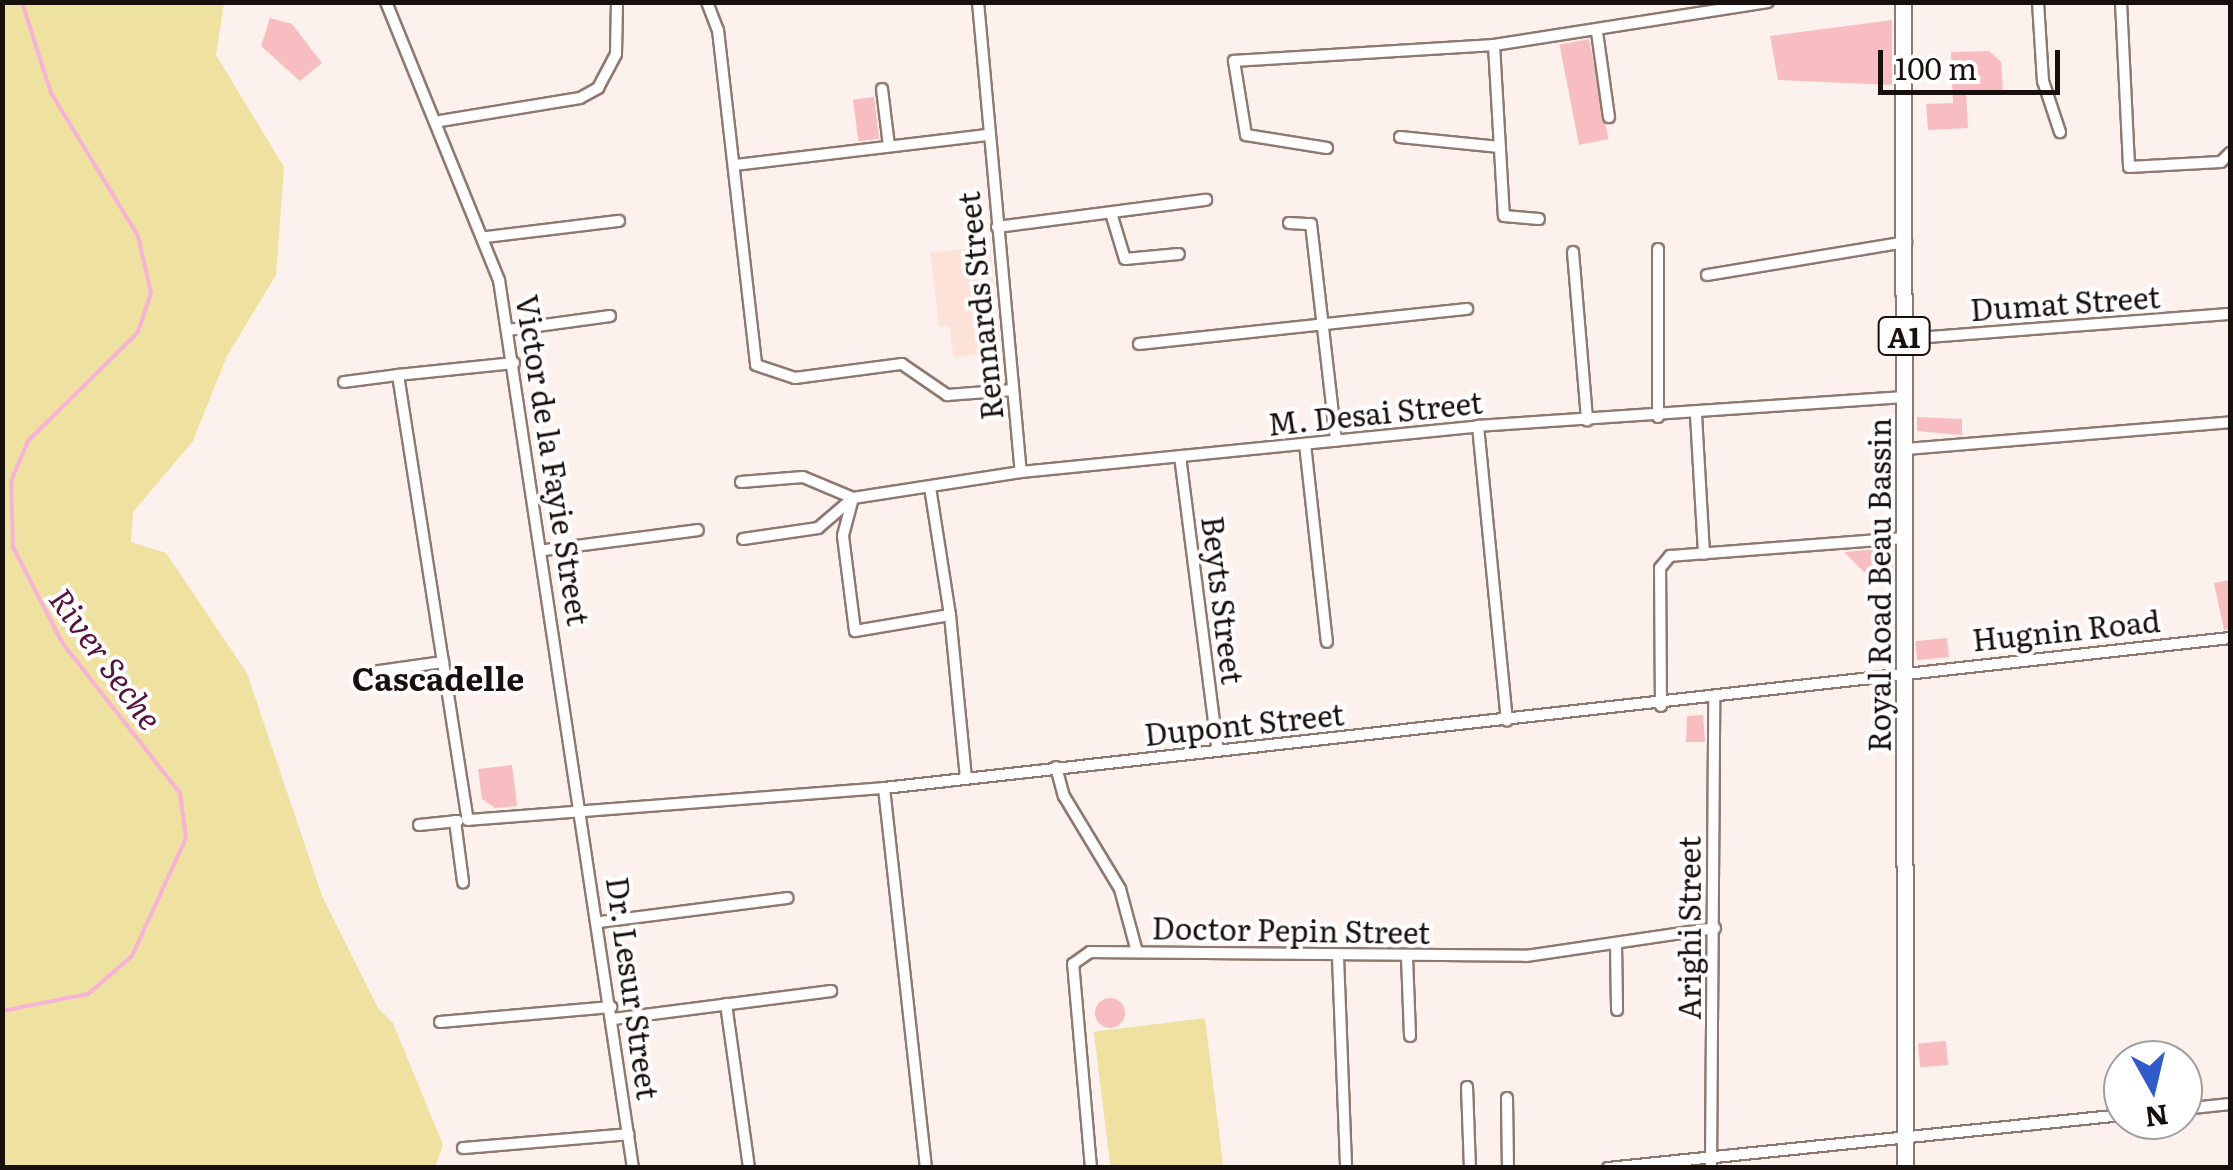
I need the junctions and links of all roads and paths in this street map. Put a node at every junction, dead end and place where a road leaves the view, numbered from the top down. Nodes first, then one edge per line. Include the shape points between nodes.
1 (386, 2) edge
2 (617, 2) edge
3 (706, 2) edge
4 (978, 2) edge
5 (1768, 2) edge
6 (1903, 2) edge
7 (2038, 2) edge
8 (2121, 2) edge
9 (1597, 32) junction
10 (1494, 45) junction
11 (882, 89) dead end
12 (1610, 117) dead end
13 (440, 121) junction
14 (2060, 132) dead end
15 (986, 135) junction
16 (1400, 137) dead end
17 (889, 146) junction
18 (1500, 146) junction
19 (1327, 148) dead end
20 (2230, 154) edge
21 (735, 164) junction
22 (1206, 200) dead end
23 (1111, 212) junction
24 (1539, 219) dead end
25 (618, 222) dead end
26 (1289, 223) dead end
27 (997, 228) junction
28 (486, 237) junction
29 (1907, 242) junction
30 (1658, 249) dead end
31 (1573, 252) dead end
32 (1179, 254) dead end
33 (1707, 274) dead end
34 (1467, 309) dead end
35 (2230, 314) edge
36 (610, 316) dead end
37 (1322, 327) junction
38 (508, 330) junction
39 (1904, 339) junction
40 (1139, 344) dead end
41 (514, 363) junction
42 (398, 375) junction
43 (344, 382) dead end
44 (1013, 390) junction
45 (1904, 398) junction
46 (1696, 414) junction
47 (1658, 417) junction
48 (1587, 420) junction
49 (2230, 422) edge
50 (1478, 426) junction
51 (1336, 440) junction
52 (1305, 444) junction
53 (1905, 449) junction
54 (1180, 456) junction
55 (1021, 472) junction
56 (740, 482) dead end
57 (930, 488) junction
58 (853, 498) junction
59 (698, 530) dead end
60 (1906, 538) junction
61 (743, 539) dead end
62 (545, 550) junction
63 (1704, 554) junction
64 (950, 615) junction
65 (2230, 638) edge
66 (1326, 642) dead end
67 (443, 662) junction
68 (1907, 670) junction
69 (372, 672) dead end
70 (1714, 700) junction
71 (1661, 706) junction
72 (1508, 721) junction
73 (1218, 751) junction
74 (1056, 766) junction
75 (966, 778) junction
76 (884, 788) junction
77 (586, 816) junction
78 (468, 820) junction
79 (455, 822) junction
80 (419, 825) dead end
81 (462, 882) dead end
82 (787, 898) dead end
83 (600, 922) junction
84 (1714, 928) junction
85 (1616, 944) junction
86 (1137, 952) junction
87 (1338, 957) junction
88 (1408, 957) junction
89 (831, 991) dead end
90 (726, 1004) junction
91 (1618, 1010) dead end
92 (612, 1013) junction
93 (440, 1022) dead end
94 (1410, 1036) dead end
95 (1467, 1088) dead end
96 (1507, 1098) dead end
97 (2230, 1104) edge
98 (2203, 1107) edge
99 (2103, 1116) edge
100 (628, 1134) junction
101 (1904, 1136) junction
102 (463, 1148) dead end
103 (1711, 1162) edge
104 (633, 1168) edge
105 (749, 1168) edge
106 (926, 1168) edge
107 (1091, 1168) edge
108 (1346, 1168) edge
109 (1470, 1168) edge
110 (1508, 1168) edge
111 (1608, 1168) edge
112 (1904, 1168) edge

1 - 13 street, Victor de la Fayie Street
2 - 13 street via 616,54 598,88 580,98
3 - 21 street
4 - 15 street, Rennards Street
5 - 9 street
6 - 29 main road, Royal Road Beau Bassin / A1
7 - 14 street via 2043,81
8 - 20 street via 2129,167 2222,162
9 - 10 street
9 - 12 street
10 - 18 street
10 - 19 street via 1234,61 1246,136
11 - 17 street
13 - 28 street, Victor de la Fayie Street
15 - 17 street
15 - 27 street, Rennards Street
16 - 18 street
17 - 21 street
18 - 24 street via 1504,216
21 - 44 street via 756,365 795,378 902,364 948,396
22 - 23 street
23 - 27 street
23 - 32 street via 1125,259
25 - 28 street
26 - 37 street via 1311,224
27 - 44 street, Rennards Street
28 - 38 street, Victor de la Fayie Street
29 - 33 street
29 - 39 main road, Royal Road Beau Bassin / A1
30 - 47 street
31 - 48 street
34 - 37 street
35 - 39 street, Dumat Street
36 - 38 street
37 - 40 street
37 - 51 street
38 - 41 street, Victor de la Fayie Street
39 - 45 main road, Royal Road Beau Bassin / A1
41 - 42 street
41 - 62 street, Victor de la Fayie Street
42 - 43 street
42 - 67 street
44 - 55 street, Rennards Street
45 - 46 street, M. Desai Street
45 - 53 main road, Royal Road Beau Bassin / A1
46 - 47 street, M. Desai Street
46 - 63 street
47 - 48 street, M. Desai Street
48 - 50 street, M. Desai Street
49 - 53 street
50 - 51 street, M. Desai Street
50 - 72 street
51 - 52 street, M. Desai Street
52 - 54 street, M. Desai Street
52 - 66 street
53 - 60 main road, Royal Road Beau Bassin / A1
54 - 55 street, M. Desai Street
54 - 73 street, Beyts Street
55 - 57 street, M. Desai Street
56 - 58 street via 803,476
57 - 58 street, M. Desai Street
57 - 64 street
58 - 61 street via 818,528
58 - 64 street via 843,536 855,631
59 - 62 street
60 - 63 street
60 - 68 main road, Royal Road Beau Bassin / A1
62 - 77 street, Victor de la Fayie Street
63 - 71 street via 1670,556 1660,568
64 - 75 street
65 - 68 street, Hugnin Road
67 - 69 street
67 - 78 street
68 - 70 street, Dupont Street
68 - 101 main road, Royal Road Beau Bassin / A1
70 - 71 street, Dupont Street
70 - 84 street, Arighi Street
71 - 72 street, Dupont Street
72 - 73 street, Dupont Street
73 - 74 street, Dupont Street
74 - 75 street, Dupont Street
74 - 86 street via 1064,796 1120,890
75 - 76 street, Dupont Street
76 - 77 street, Dupont Street
76 - 106 street
77 - 78 street, Dupont Street
77 - 83 street, Dr. Lesur Street
78 - 79 street, Dupont Street
79 - 80 street, Dupont Street
79 - 81 street
82 - 83 street
83 - 92 street, Dr. Lesur Street
84 - 85 street, Doctor Pepin Street
84 - 103 street, Arighi Street
85 - 88 street, Doctor Pepin Street via 1526,956
85 - 91 street
86 - 87 street, Doctor Pepin Street
86 - 107 street, Doctor Pepin Street via 1090,952 1073,964
87 - 88 street, Doctor Pepin Street
87 - 108 street
88 - 94 street
89 - 90 street
90 - 92 street
90 - 105 street
92 - 93 street
92 - 100 street, Dr. Lesur Street
95 - 109 street
96 - 110 street
97 - 98 street
99 - 101 street
100 - 102 street
100 - 104 street, Dr. Lesur Street
101 - 103 street
101 - 112 main road, Royal Road Beau Bassin / A1
103 - 111 street

